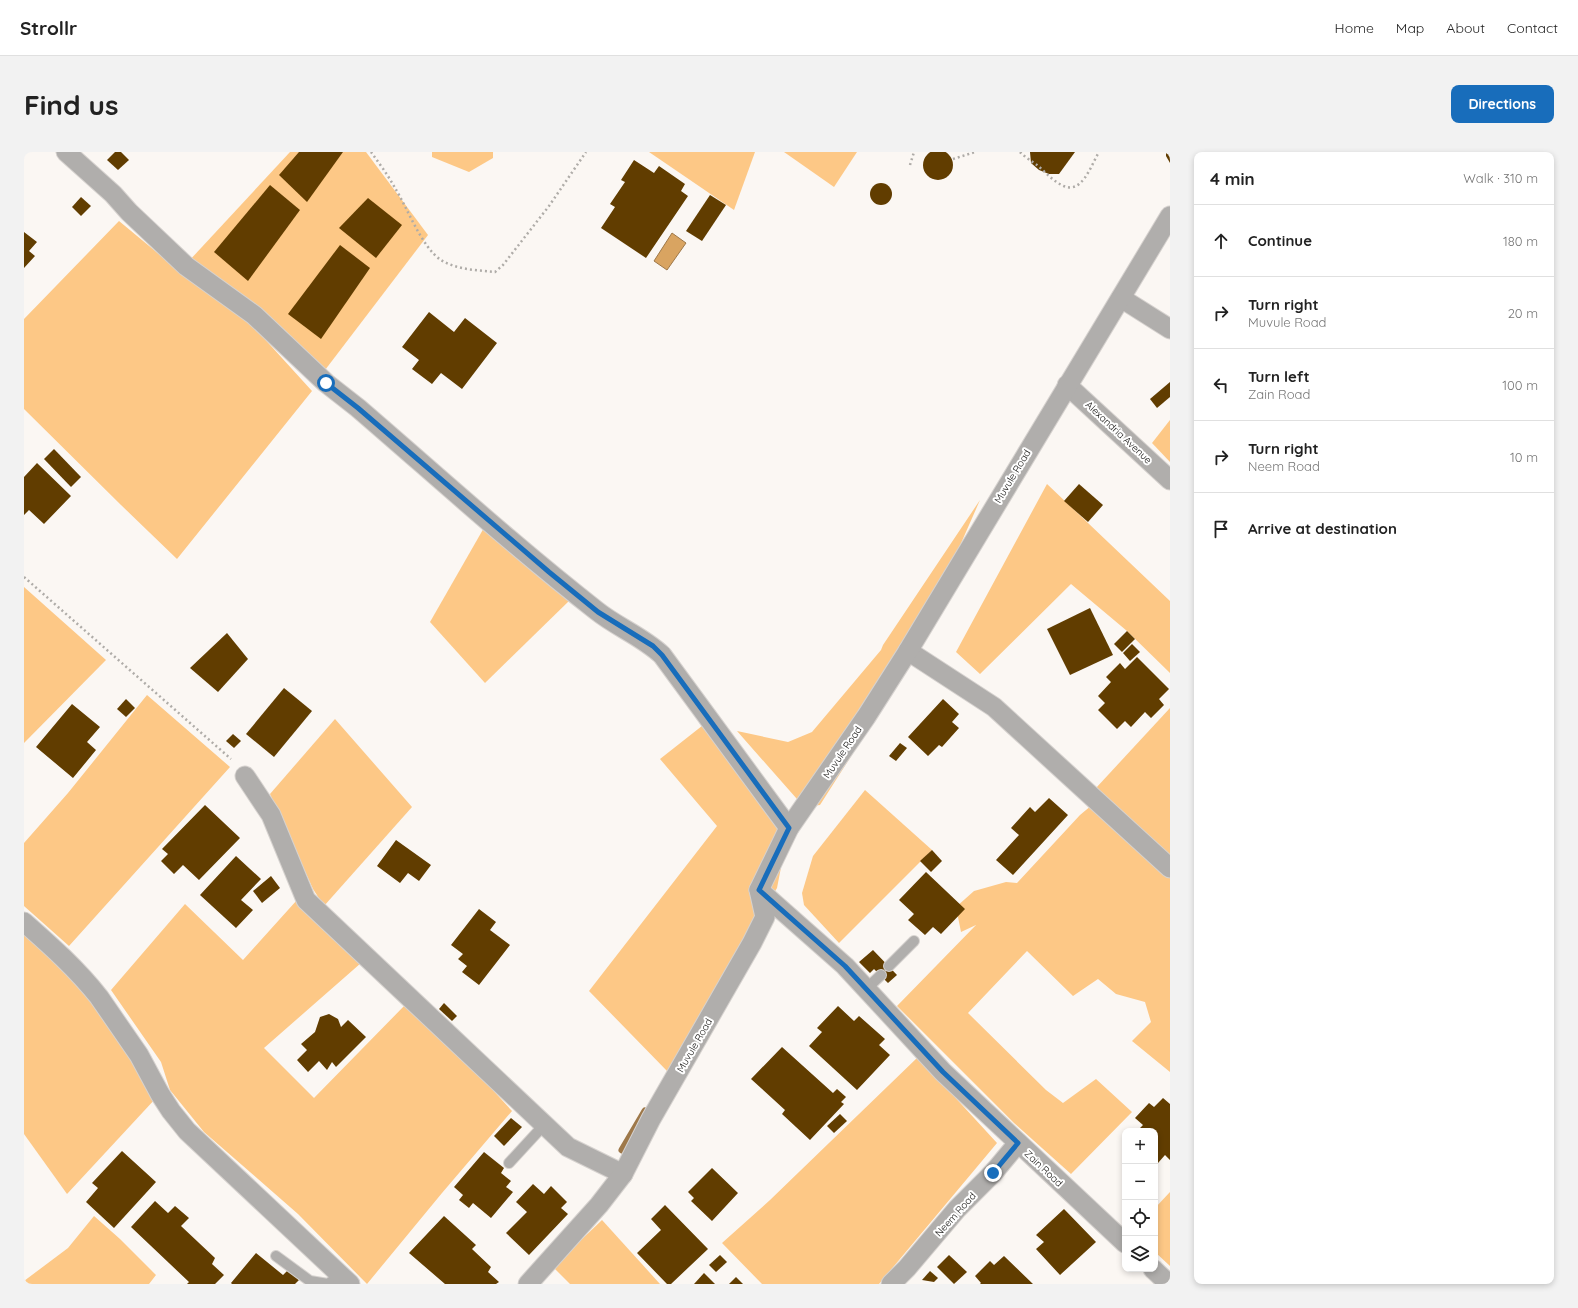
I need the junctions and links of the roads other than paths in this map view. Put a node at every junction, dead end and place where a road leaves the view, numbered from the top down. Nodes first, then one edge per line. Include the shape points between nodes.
1 (66, 152) edge
2 (1170, 216) edge
3 (1121, 298) junction
4 (1170, 329) edge
5 (1067, 385) junction
6 (1170, 480) edge
7 (908, 652) junction
8 (245, 776) road end
9 (789, 828) junction
10 (1170, 868) edge
11 (759, 890) junction
12 (24, 922) edge
13 (914, 941) dead end
14 (889, 966) dead end
15 (881, 975) dead end
16 (866, 989) junction
17 (544, 1125) junction
18 (1018, 1143) junction
19 (509, 1163) dead end
20 (622, 1174) junction
21 (1122, 1240) edge
22 (276, 1256) dead end
23 (1156, 1272) edge
24 (345, 1280) edge
25 (528, 1284) edge
26 (891, 1284) edge
27 (1169, 1284) edge

1 - 9 street via 114,194 129,212 186,266 254,315 326,383 586,602 616,625 653,646
2 - 3 street, Muvule Road
3 - 4 street
3 - 5 street, Muvule Road
5 - 6 street, Alexandria Avenue
5 - 7 street, Muvule Road
7 - 9 street, Muvule Road
7 - 10 street via 994,707
8 - 17 street via 271,815 306,900
9 - 11 street, Muvule Road
11 - 16 street, Zain Road via 845,966
11 - 20 street, Muvule Road via 765,917
12 - 24 street via 45,940 99,997 139,1055 171,1111 187,1131
13 - 14 lane
15 - 16 lane
16 - 18 street, Zain Road via 943,1072
17 - 19 lane
17 - 20 street via 568,1147
18 - 21 street, Zain Road
18 - 26 street, Neem Road
20 - 25 street, Muvule Road via 599,1205
22 - 24 lane via 310,1281 328,1284
23 - 27 street

